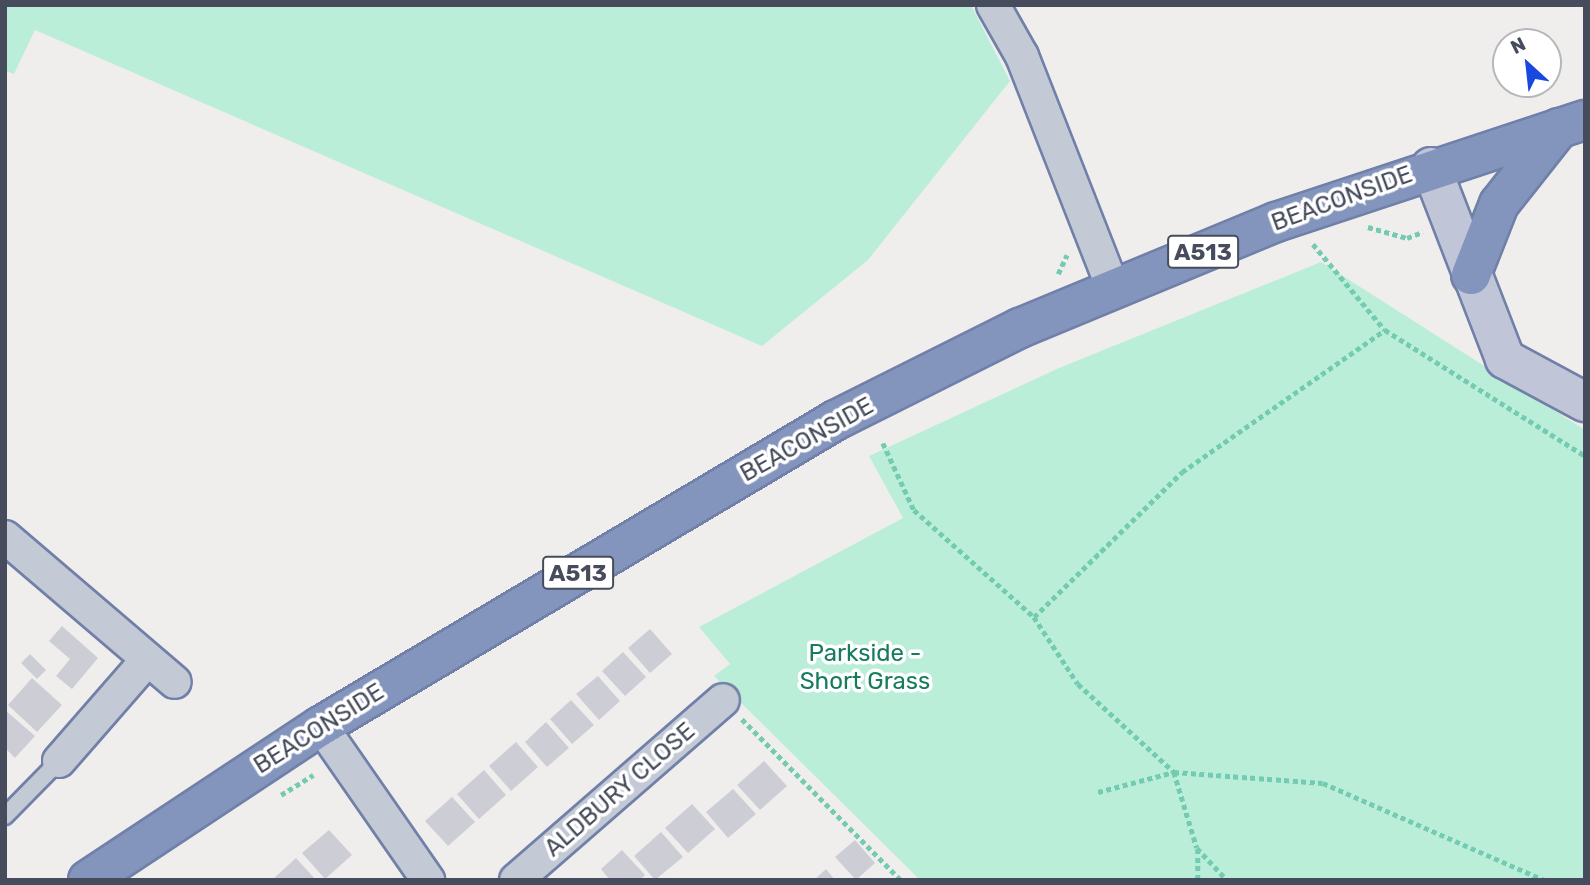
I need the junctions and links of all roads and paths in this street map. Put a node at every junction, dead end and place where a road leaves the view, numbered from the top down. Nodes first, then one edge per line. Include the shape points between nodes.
1 (993, 5) edge
2 (1572, 124) edge
3 (1431, 167) junction
4 (1387, 229) dead end
5 (1308, 238) dead end
6 (1407, 238) dead end
7 (1069, 247) dead end
8 (1471, 275) junction
9 (1054, 277) dead end
10 (1113, 288) junction
11 (1385, 330) junction
12 (1585, 402) edge
13 (883, 443) dead end
14 (1585, 456) edge
15 (5, 537) edge
16 (1034, 617) junction
17 (148, 660) junction
18 (175, 682) dead end
19 (723, 700) joint
20 (321, 726) junction
21 (59, 761) joint
22 (1174, 772) junction
23 (1098, 792) dead end
24 (5, 816) edge
25 (1198, 848) junction
26 (420, 877) edge
27 (88, 880) edge
28 (516, 880) edge
29 (901, 880) edge
30 (1198, 880) edge
31 (1227, 880) edge
32 (1544, 880) edge

1 - 10 street via 1022,56
2 - 3 highway, BEACONSIDE / A513
2 - 8 highway via 1499,204
3 - 8 street
3 - 10 highway, BEACONSIDE / A513
4 - 6 path
5 - 11 path
7 - 9 path via 1063,271
8 - 12 street via 1505,359
10 - 20 highway, BEACONSIDE / A513 via 836,420
11 - 14 path
11 - 16 path via 1182,471
13 - 16 path via 914,510
15 - 17 street
16 - 22 path via 1078,684
17 - 18 street
17 - 21 street
19 - 28 street, ALDBURY CLOSE
19 - 29 path
20 - 26 street
20 - 27 highway, BEACONSIDE / A513
21 - 24 lane
22 - 23 path
22 - 25 path
22 - 32 path via 1323,783
25 - 30 path
25 - 31 path

